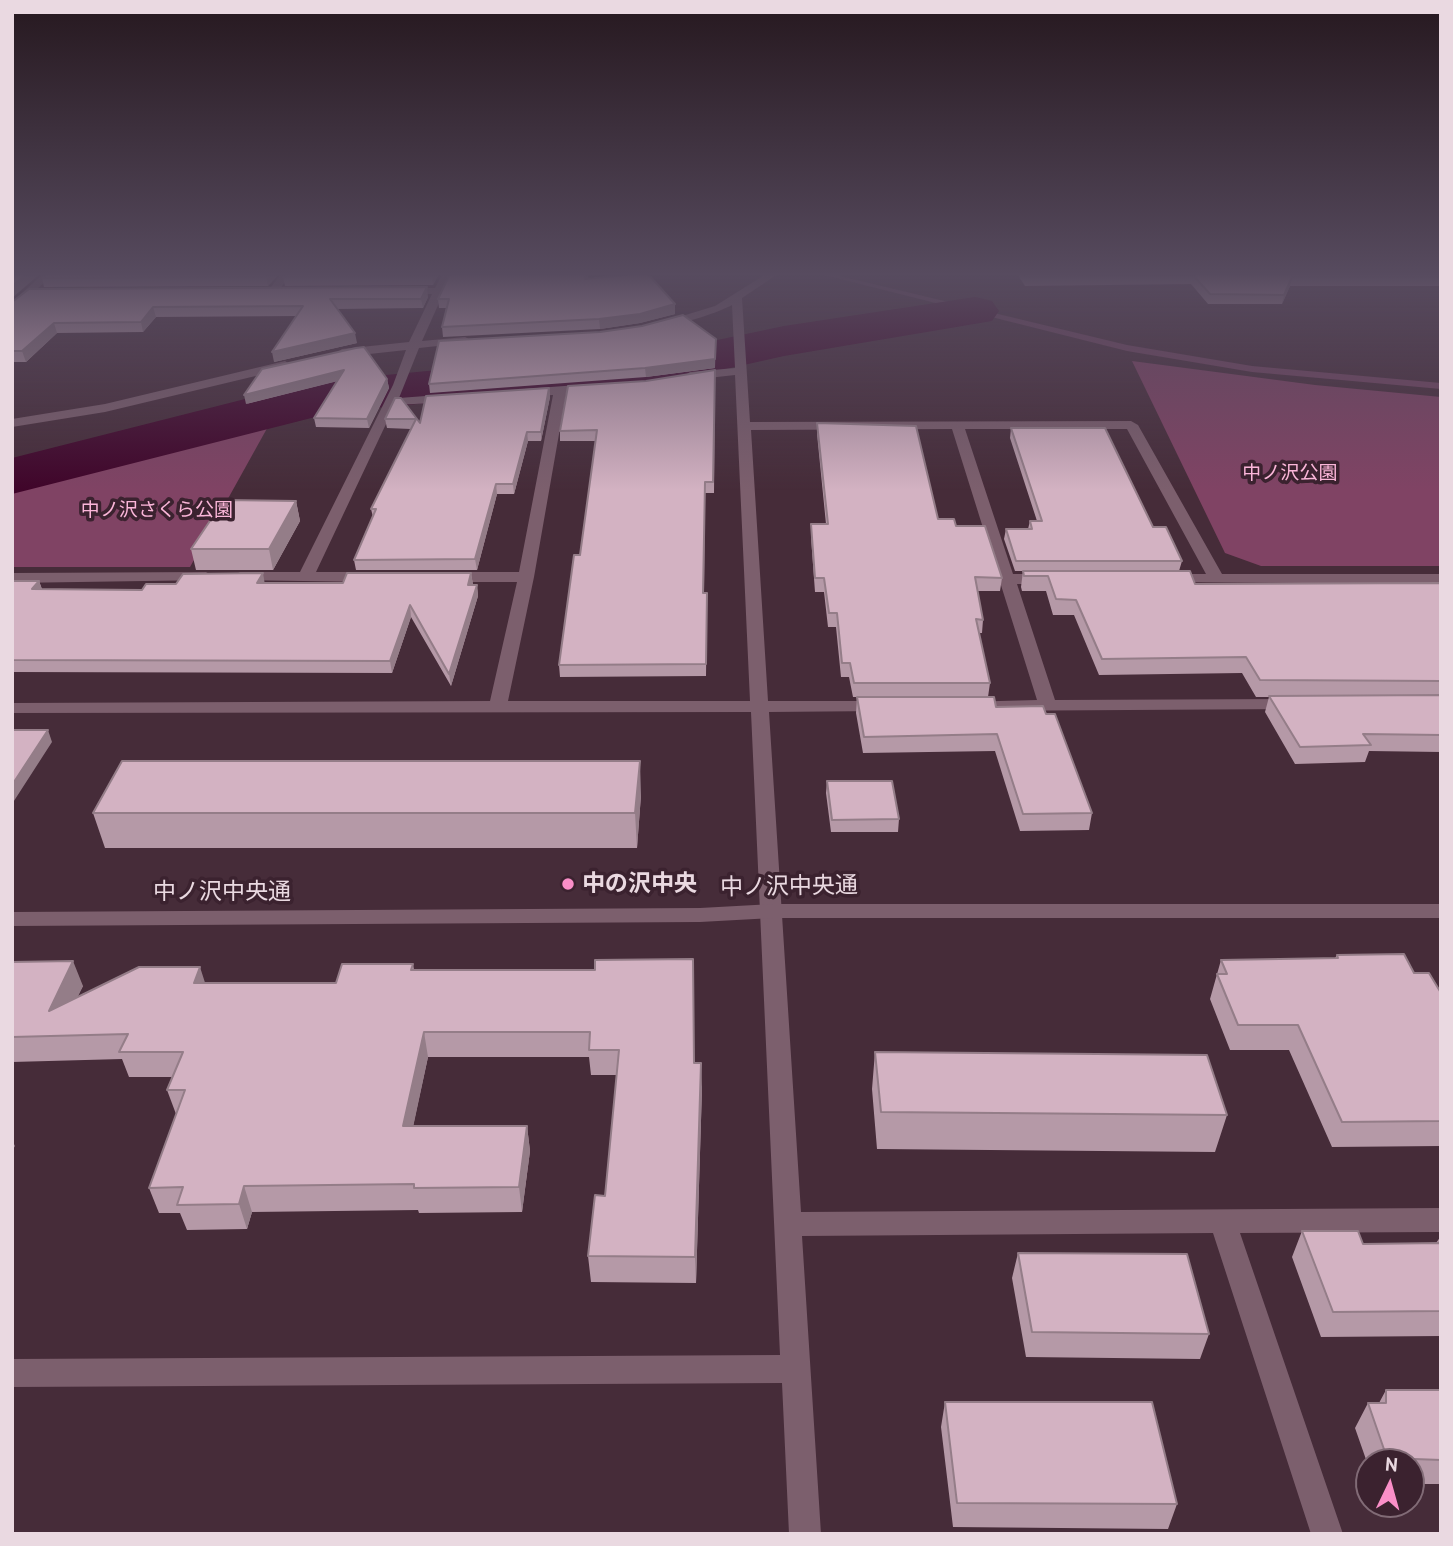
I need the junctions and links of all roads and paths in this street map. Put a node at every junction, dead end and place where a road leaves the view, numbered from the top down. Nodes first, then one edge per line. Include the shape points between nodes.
1 (405, 346) edge
2 (414, 346) edge
3 (739, 346) edge
4 (332, 355) edge
5 (295, 363) edge
6 (741, 367) junction
7 (682, 377) edge
8 (609, 387) edge
9 (560, 391) junction
10 (394, 394) junction
11 (507, 394) edge
12 (468, 397) edge
13 (12, 423) edge
14 (957, 425) junction
15 (745, 426) junction
16 (306, 577) junction
17 (388, 577) edge
18 (430, 577) edge
19 (526, 577) junction
20 (12, 578) edge
21 (1008, 579) junction
22 (1064, 579) edge
23 (1147, 579) edge
24 (1217, 579) junction
25 (1441, 579) edge
26 (1305, 704) edge
27 (498, 705) junction
28 (1048, 705) junction
29 (898, 706) edge
30 (953, 706) edge
31 (761, 707) junction
32 (12, 708) edge
33 (773, 911) junction
34 (1441, 911) edge
35 (12, 919) edge
36 (1441, 1220) edge
37 (1223, 1223) junction
38 (789, 1224) junction
39 (797, 1369) junction
40 (12, 1373) edge
41 (805, 1534) edge
42 (1327, 1534) edge

1 - 4 street
2 - 10 street
3 - 6 street
5 - 13 street via 105,408
6 - 7 street
6 - 15 street
8 - 9 street
9 - 11 street
9 - 19 street
10 - 12 street
10 - 16 street
14 - 15 street
14 - 21 street
14 - 24 street via 1131,425
15 - 31 street
16 - 17 street
16 - 20 street
18 - 19 street
19 - 27 street
21 - 22 street
21 - 28 street
23 - 24 street
24 - 25 street
26 - 28 street
27 - 31 street
27 - 32 street
28 - 30 street
29 - 31 street
31 - 33 street
33 - 34 street, 中ノ沢中央通
33 - 35 street, 中ノ沢中央通
33 - 38 street
36 - 37 street
37 - 38 street
37 - 42 street
38 - 39 street
39 - 40 street
39 - 41 street

